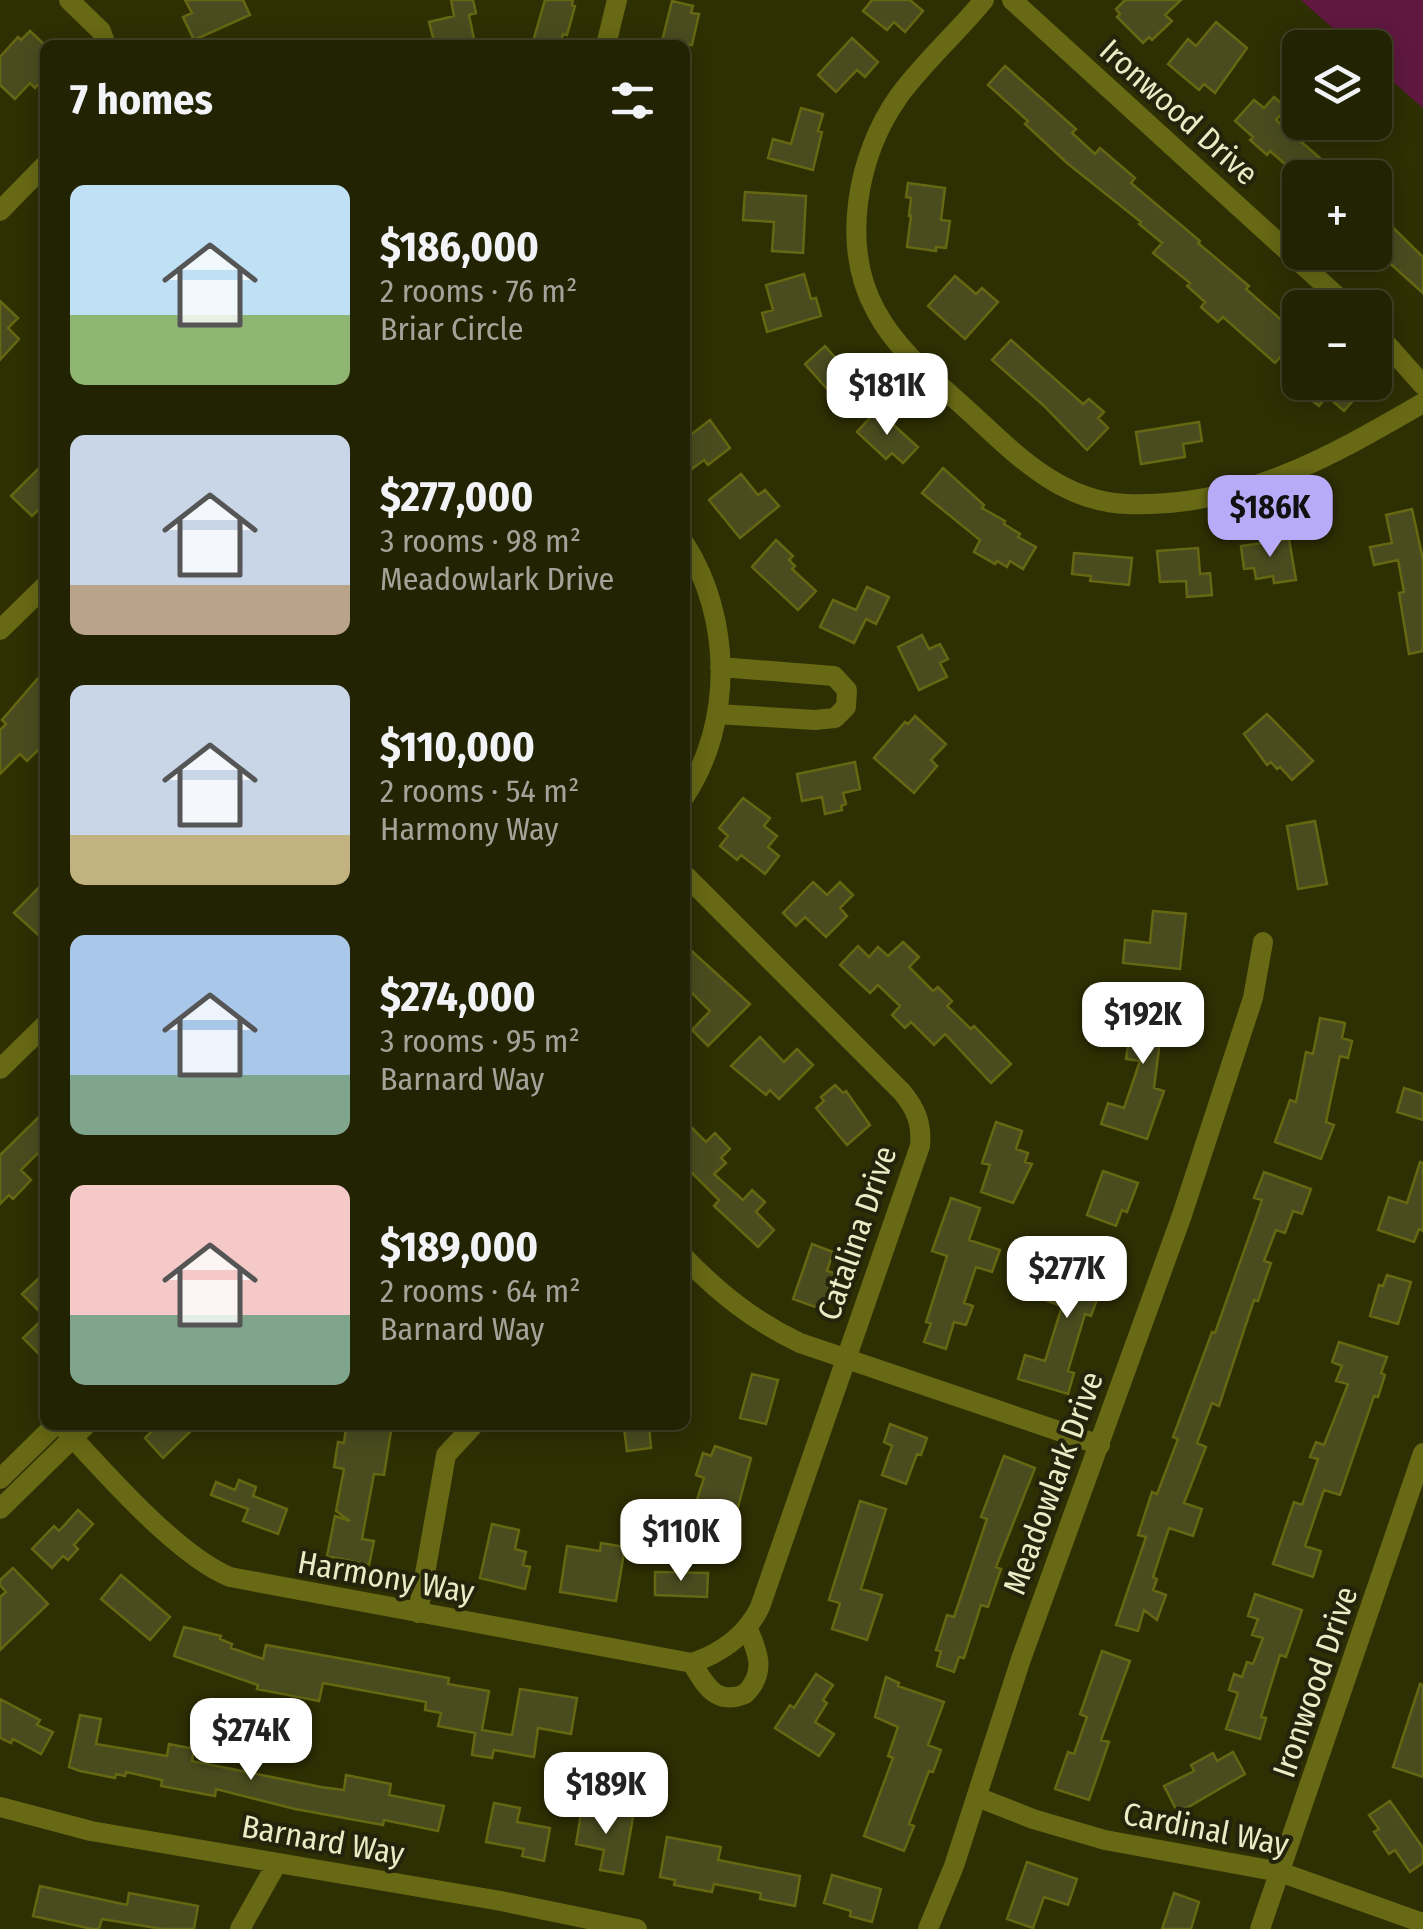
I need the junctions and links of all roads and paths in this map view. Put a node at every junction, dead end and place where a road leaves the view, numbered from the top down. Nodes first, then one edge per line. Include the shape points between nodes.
1 (69, 0) edge
2 (616, 0) edge
3 (984, 0) edge
4 (1012, 0) edge
5 (104, 40) edge
6 (607, 40) edge
7 (40, 170) edge
8 (0, 211) edge
9 (1330, 290) edge
10 (1392, 350) edge
11 (1423, 385) edge
12 (1423, 403) edge
13 (690, 553) edge
14 (40, 591) edge
15 (0, 630) edge
16 (720, 668) junction
17 (717, 714) junction
18 (690, 786) edge
19 (690, 879) edge
20 (1263, 942) dead end
21 (40, 1030) edge
22 (0, 1069) edge
23 (690, 1263) edge
24 (845, 1359) junction
25 (66, 1430) edge
26 (67, 1430) edge
27 (71, 1430) edge
28 (469, 1430) edge
29 (1100, 1444) junction
30 (1423, 1453) edge
31 (0, 1479) edge
32 (0, 1509) edge
33 (418, 1613) junction
34 (746, 1628) junction
35 (692, 1662) junction
36 (977, 1797) junction
37 (0, 1807) edge
38 (277, 1863) junction
39 (1280, 1872) junction
40 (1423, 1923) edge
41 (240, 1929) edge
42 (637, 1929) edge
43 (928, 1929) edge
44 (1260, 1929) edge

1 - 5 street
2 - 6 street
3 - 12 street via 884,122 859,198 866,292 890,333 925,371 1053,482 1100,501 1151,504 1290,475
4 - 9 street, Ironwood Drive
7 - 8 street
10 - 11 street
13 - 16 street via 712,607
14 - 15 street
16 - 17 street
16 - 17 street via 834,676 847,690 846,707 835,718 815,720
17 - 18 street
19 - 24 street, Catalina Drive via 902,1092 919,1118 920,1146
20 - 29 street, Meadowlark Drive via 1234,1062
21 - 22 street
23 - 24 street via 753,1319
24 - 29 street
24 - 34 street, Catalina Drive via 760,1608
25 - 31 street
26 - 32 street
27 - 33 street, Harmony Way via 175,1541 214,1570
28 - 33 street via 446,1455
29 - 36 street, Meadowlark Drive
30 - 39 street, Ironwood Drive
33 - 35 street, Harmony Way
34 - 35 street via 724,1648
34 - 35 street via 760,1669 746,1694 713,1694
36 - 39 street, Cardinal Way via 1105,1840
36 - 43 street, Meadowlark Drive
37 - 38 street, Barnard Way via 91,1831
38 - 41 street
38 - 42 street, Barnard Way
39 - 40 street, Cardinal Way
39 - 44 street, Ironwood Drive

